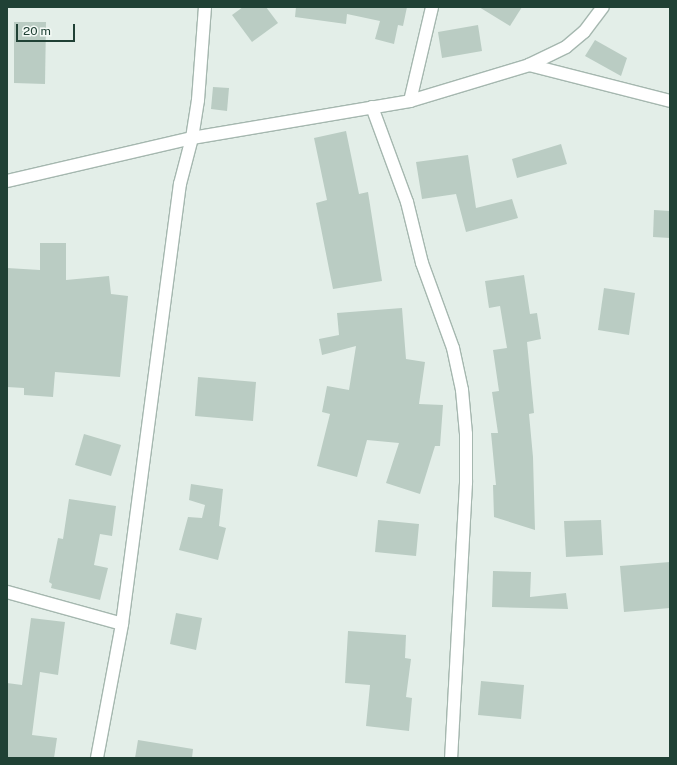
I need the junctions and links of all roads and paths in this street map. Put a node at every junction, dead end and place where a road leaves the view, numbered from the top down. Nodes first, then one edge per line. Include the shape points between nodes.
1 (205, 7) edge
2 (432, 7) edge
3 (603, 7) edge
4 (529, 65) junction
5 (410, 100) junction
6 (670, 101) edge
7 (372, 107) junction
8 (192, 138) junction
9 (7, 181) edge
10 (7, 592) edge
11 (122, 624) junction
12 (97, 758) edge
13 (451, 758) edge

1 - 8 street via 198,100
2 - 5 street
3 - 4 street via 584,32 566,47
4 - 5 street
4 - 6 street
5 - 7 street
7 - 8 street
7 - 13 street via 407,202 422,263 453,348 462,390 466,434 466,484
8 - 9 street
8 - 11 street via 180,184
10 - 11 street
11 - 12 street

